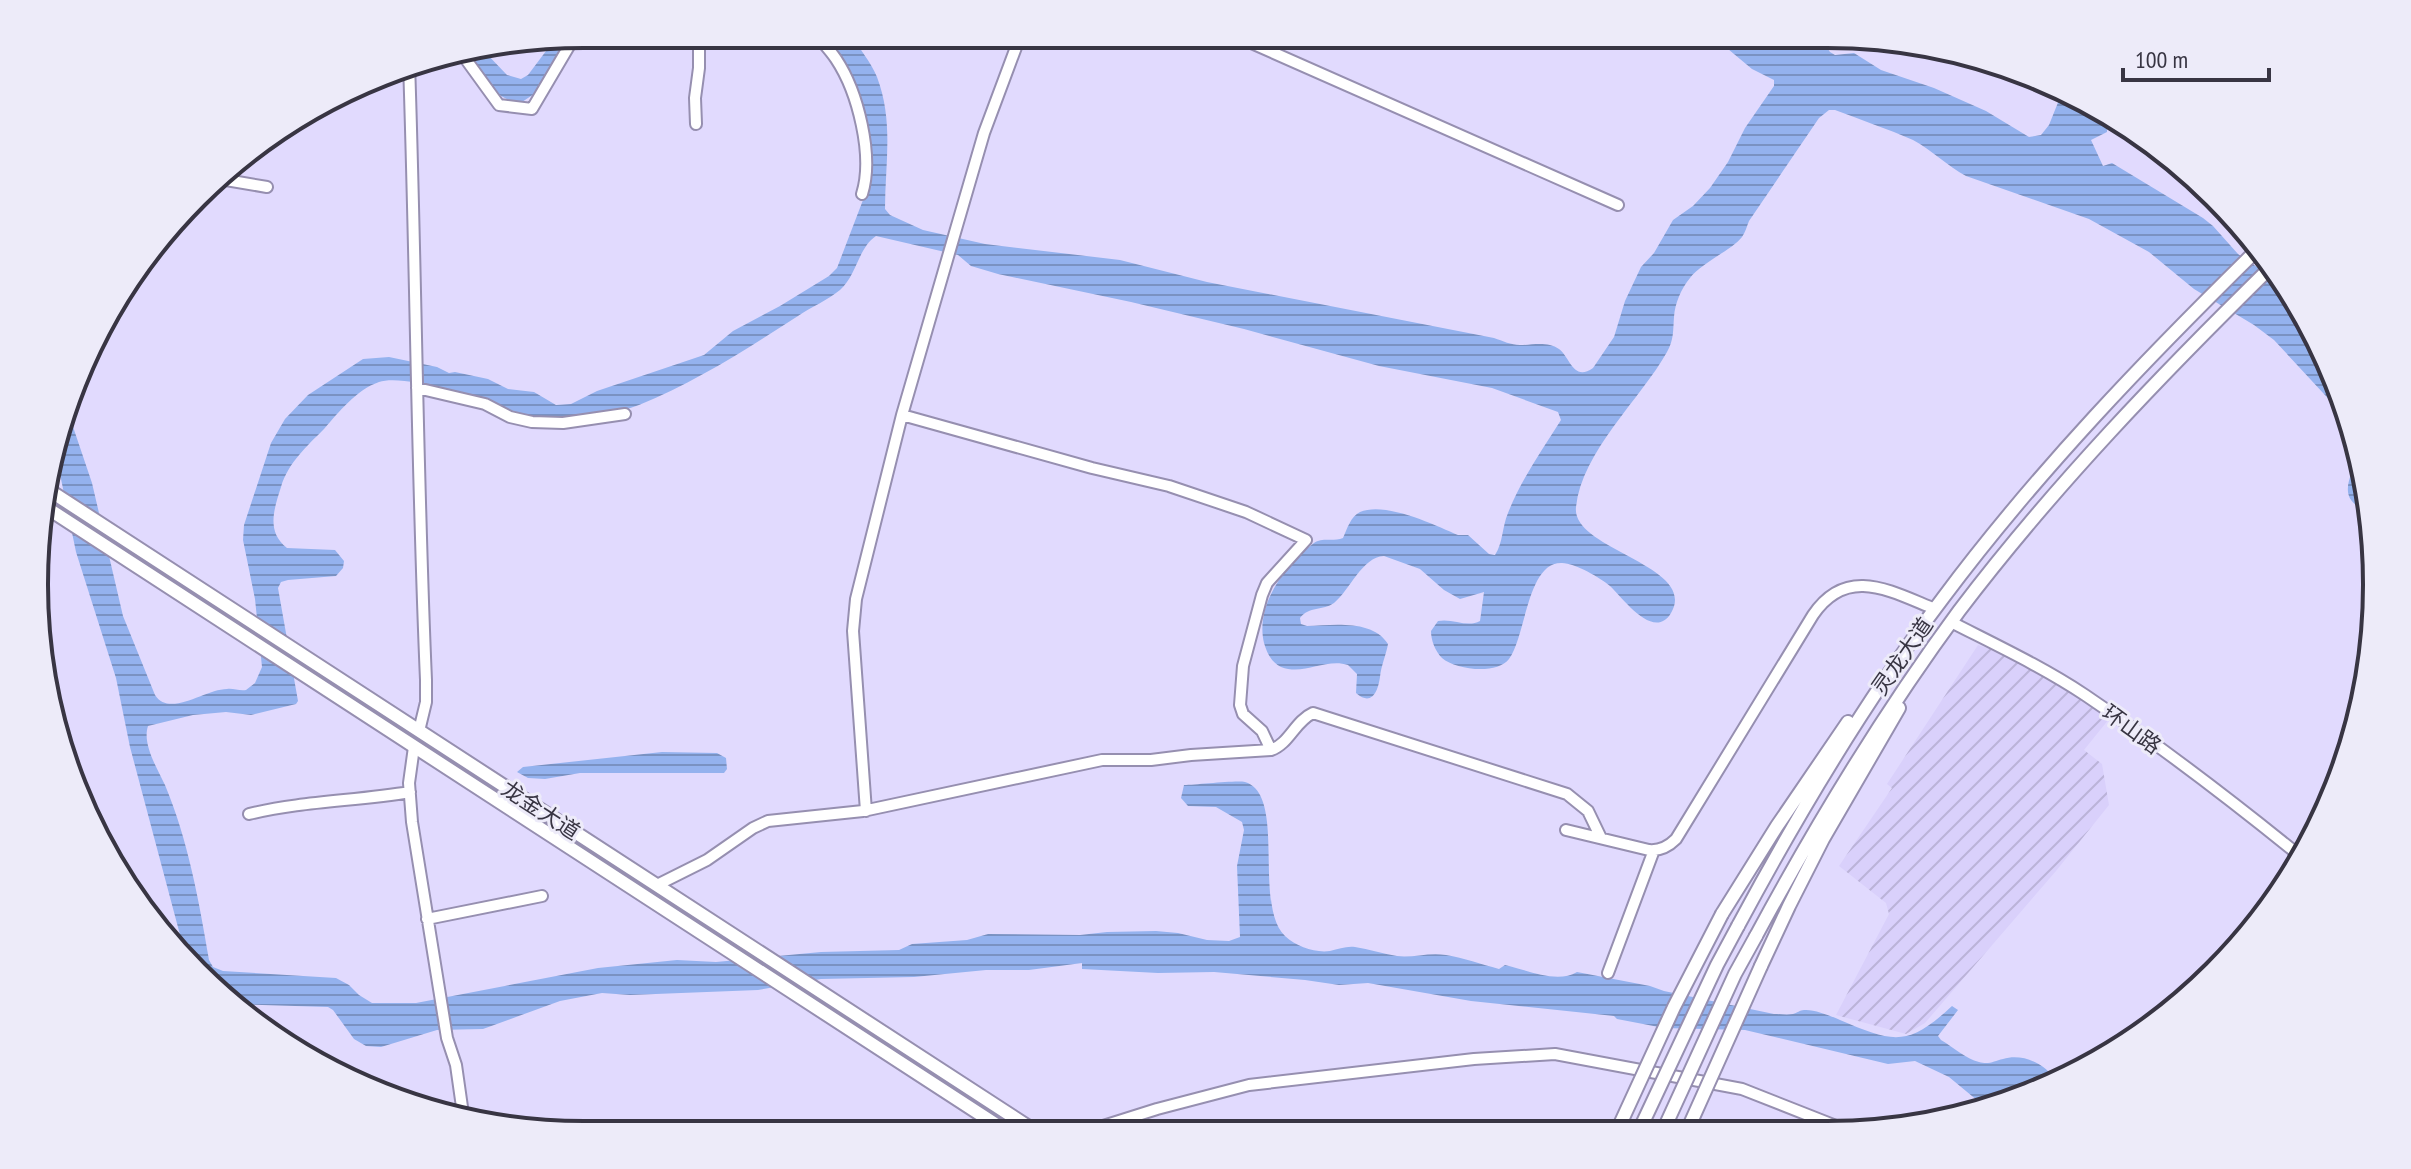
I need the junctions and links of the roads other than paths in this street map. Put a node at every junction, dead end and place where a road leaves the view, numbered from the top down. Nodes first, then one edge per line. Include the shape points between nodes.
1 (568, 48) edge
2 (699, 48) edge
3 (827, 48) edge
4 (1016, 48) edge
5 (1263, 48) edge
6 (467, 61) edge
7 (409, 77) edge
8 (696, 124) dead end
9 (231, 181) edge
10 (267, 187) dead end
11 (862, 194) dead end
12 (1618, 205) dead end
13 (2251, 256) edge
14 (2264, 274) edge
15 (417, 386) junction
16 (625, 414) dead end
17 (902, 415) junction
18 (56, 495) edge
19 (53, 513) edge
20 (1935, 609) junction
21 (1951, 622) junction
22 (1914, 638) junction
23 (1920, 667) junction
24 (419, 731) junction
25 (414, 747) junction
26 (1271, 750) junction
27 (410, 792) junction
28 (866, 811) junction
29 (249, 814) dead end
30 (1566, 830) dead end
31 (1601, 838) junction
32 (1654, 850) junction
33 (2293, 850) edge
34 (657, 885) junction
35 (542, 896) dead end
36 (427, 919) junction
37 (1608, 973) dead end
38 (462, 1107) edge
39 (991, 1121) edge
40 (1019, 1121) edge
41 (1119, 1121) edge
42 (1622, 1121) edge
43 (1644, 1121) edge
44 (1668, 1121) edge
45 (1691, 1121) edge
46 (1823, 1121) edge

1 - 6 street via 532,109 499,105
2 - 8 street
3 - 11 street via 861,118 867,176
4 - 17 street via 984,133
5 - 12 street
7 - 15 street
9 - 10 street
13 - 20 main road, 灵龙大道 via 2056,461
14 - 21 main road, 灵龙大道 via 2111,430
15 - 16 street via 532,422
15 - 24 street via 426,680
17 - 26 street via 1169,486 1246,512 1306,540 1267,583 1243,666 1243,714 1262,731
17 - 28 street via 853,620
18 - 24 main road, 龙金大道
19 - 25 main road, 龙金大道
20 - 22 main road, 灵龙大道
20 - 32 street via 1871,586 1850,587 1828,598 1676,839
21 - 23 main road, 灵龙大道
21 - 33 street, 环山路 via 2083,694
22 - 42 main road, bridge via 1827,751 1722,914
22 - 43 main road, 灵龙大道, bridge via 1809,797 1711,977
23 - 44 main road, 灵龙大道, bridge via 1828,807 1756,936
23 - 45 main road, bridge via 1817,851
24 - 34 main road, 龙金大道
25 - 27 street
25 - 39 main road, 龙金大道
26 - 28 street via 1102,760
26 - 31 street via 1305,717 1321,714 1567,794 1588,811
27 - 29 street
27 - 36 street
28 - 34 street via 763,823
30 - 31 street
31 - 32 street
32 - 37 street
34 - 40 main road, 龙金大道
35 - 36 street
36 - 38 street
41 - 46 street via 1249,1085 1555,1054 1742,1089

